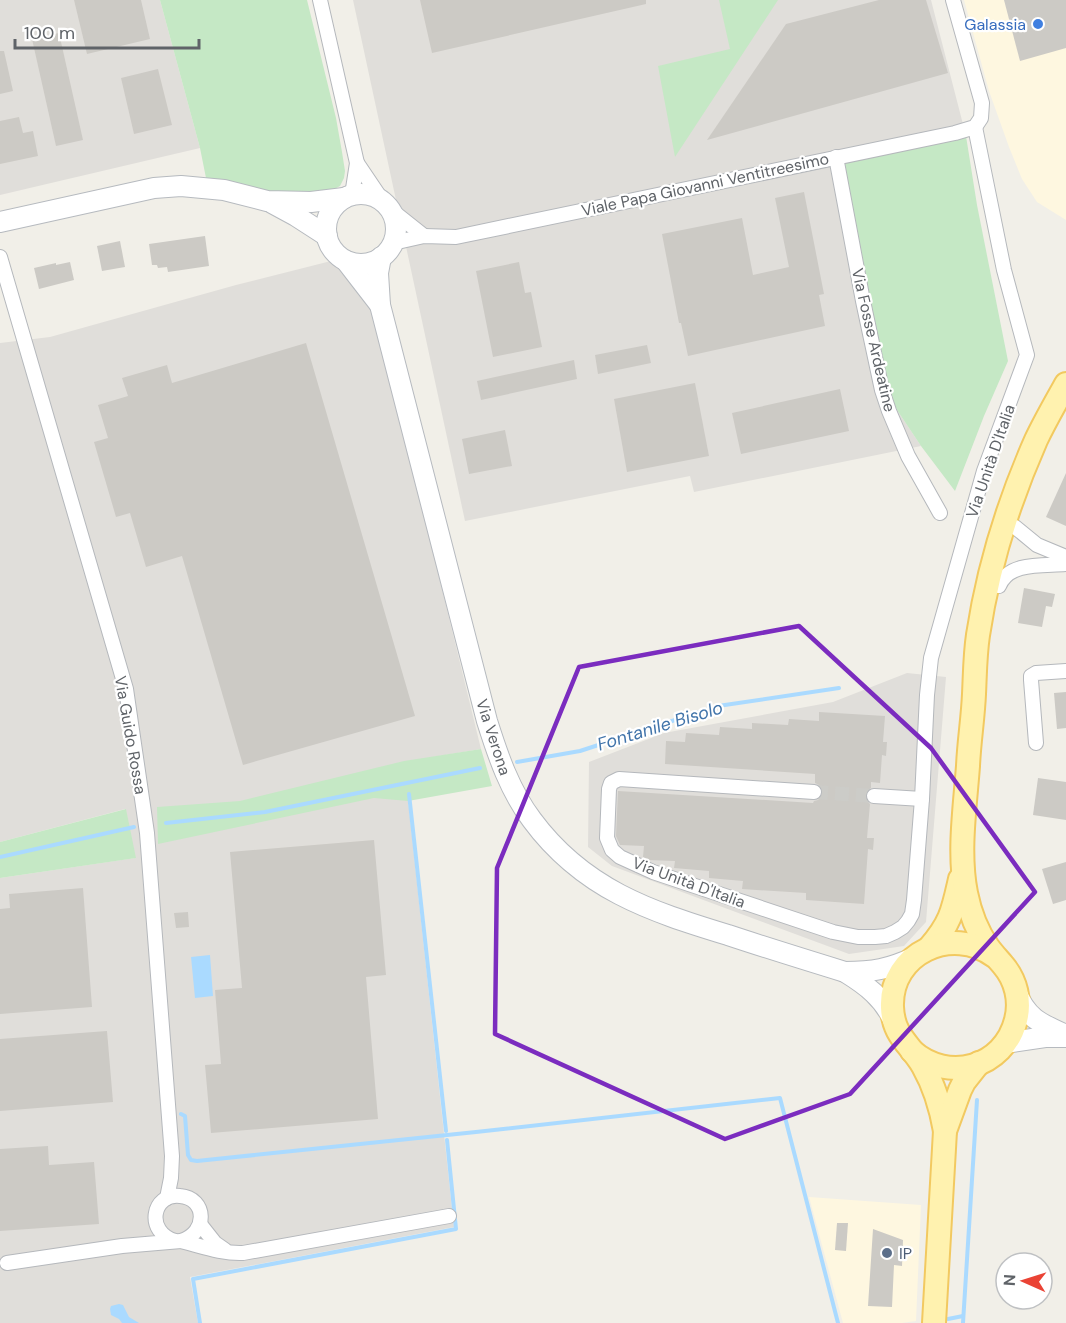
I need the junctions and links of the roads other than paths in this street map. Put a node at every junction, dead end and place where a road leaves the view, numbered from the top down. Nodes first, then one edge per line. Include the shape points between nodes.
1 (320, 0) edge
2 (954, 0) edge
3 (978, 122) junction
4 (836, 157) junction
5 (357, 163) junction
6 (348, 197) junction
7 (267, 201) junction
8 (387, 206) junction
9 (0, 222) edge
10 (327, 236) junction
11 (423, 236) junction
12 (387, 250) junction
13 (0, 258) edge
14 (346, 261) junction
15 (380, 305) junction
16 (1066, 384) edge
17 (1066, 405) edge
18 (940, 513) dead end
19 (1015, 527) junction
20 (1066, 557) edge
21 (1066, 564) edge
22 (999, 586) junction
23 (1066, 670) edge
24 (974, 696) junction
25 (1036, 743) dead end
26 (814, 792) tunnel mouth
27 (874, 796) tunnel mouth
28 (922, 799) junction
29 (963, 866) junction
30 (922, 952) junction
31 (999, 960) junction
32 (845, 972) junction
33 (1016, 990) junction
34 (895, 1024) junction
35 (1066, 1036) edge
36 (1005, 1043) junction
37 (912, 1051) junction
38 (979, 1064) junction
39 (945, 1131) junction
40 (172, 1156) junction
41 (186, 1197) junction
42 (167, 1198) junction
43 (449, 1216) dead end
44 (155, 1220) junction
45 (201, 1224) junction
46 (178, 1241) junction
47 (122, 1246) junction
48 (227, 1251) junction
49 (8, 1263) dead end
50 (934, 1323) edge

1 - 5 street
2 - 3 street, Via Unità D'Italia via 982,103
3 - 4 street, Viale Papa Giovanni Ventitreesimo via 955,133
3 - 28 street, Via Unità D'Italia via 1004,270 1027,356 984,471 933,648
4 - 11 street, Viale Papa Giovanni Ventitreesimo via 456,237
4 - 18 street, Via Fosse Ardeatine via 882,390 909,456
5 - 6 street
5 - 8 street
6 - 7 street via 311,202
6 - 8 street via 374,196
6 - 10 street via 329,214
7 - 9 street via 224,190 154,188
7 - 10 street
8 - 11 street
8 - 12 street via 395,226
10 - 14 street via 330,246
11 - 12 street, Viale Papa Giovanni Ventitreesimo
12 - 14 street via 364,264
12 - 15 street, Via Verona via 378,273
13 - 40 street, Via Guido Rossa via 126,688 147,832
14 - 15 street, Via Verona
15 - 32 street, Via Verona via 487,721 505,772 528,814 577,867 629,900 682,921
16 - 24 main road via 1037,439 1000,539 978,634
17 - 19 main road
19 - 20 street via 1037,545
19 - 22 main road
21 - 22 street via 1017,569
22 - 24 main road
23 - 25 street via 1031,676
24 - 29 main road
26 - 28 street, Via Unità D'Italia via 619,779 609,789 607,837 620,857 653,872 833,932 880,937 903,927 913,910
27 - 28 street
29 - 30 main road via 951,915 943,931
29 - 31 main road via 972,915
30 - 31 main road via 946,943 966,943
30 - 32 street, Via Verona via 896,966
30 - 34 main road via 903,969 894,988
31 - 33 main road via 1011,975
32 - 34 street, Via Verona via 878,996
33 - 35 street via 1035,1020
33 - 36 main road via 1017,1015
34 - 37 main road
35 - 36 street
36 - 38 main road
37 - 38 main road via 945,1067
37 - 39 main road via 936,1094
38 - 39 main road via 964,1082
39 - 50 main road
40 - 41 street
40 - 42 street
41 - 42 street
41 - 45 street via 200,1210
42 - 44 street via 159,1206
43 - 48 street via 243,1253
44 - 46 street via 161,1234
44 - 47 street via 140,1239
45 - 46 street via 194,1235
45 - 48 street via 214,1243
46 - 47 street
46 - 48 street
47 - 49 street

